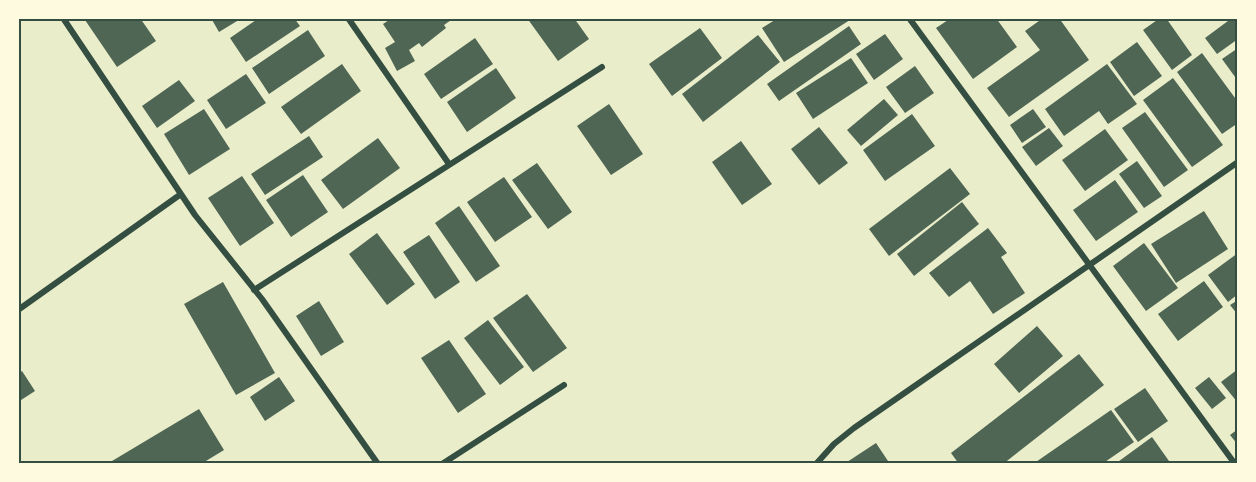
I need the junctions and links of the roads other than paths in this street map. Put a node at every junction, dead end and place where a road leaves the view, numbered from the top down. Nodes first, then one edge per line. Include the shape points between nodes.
1 (63, 18) edge
2 (348, 18) edge
3 (909, 18) edge
4 (602, 67) dead end
5 (1238, 162) edge
6 (449, 164) junction
7 (181, 194) junction
8 (1089, 266) junction
9 (254, 290) junction
10 (18, 310) edge
11 (564, 385) dead end
12 (378, 464) edge
13 (442, 464) edge
14 (816, 464) edge
15 (1235, 464) edge

1 - 7 street
2 - 6 street
3 - 8 street
4 - 6 street
5 - 8 street
6 - 9 street
7 - 9 street
7 - 10 street
8 - 14 street via 854,428
8 - 15 street
9 - 12 street
11 - 13 street

